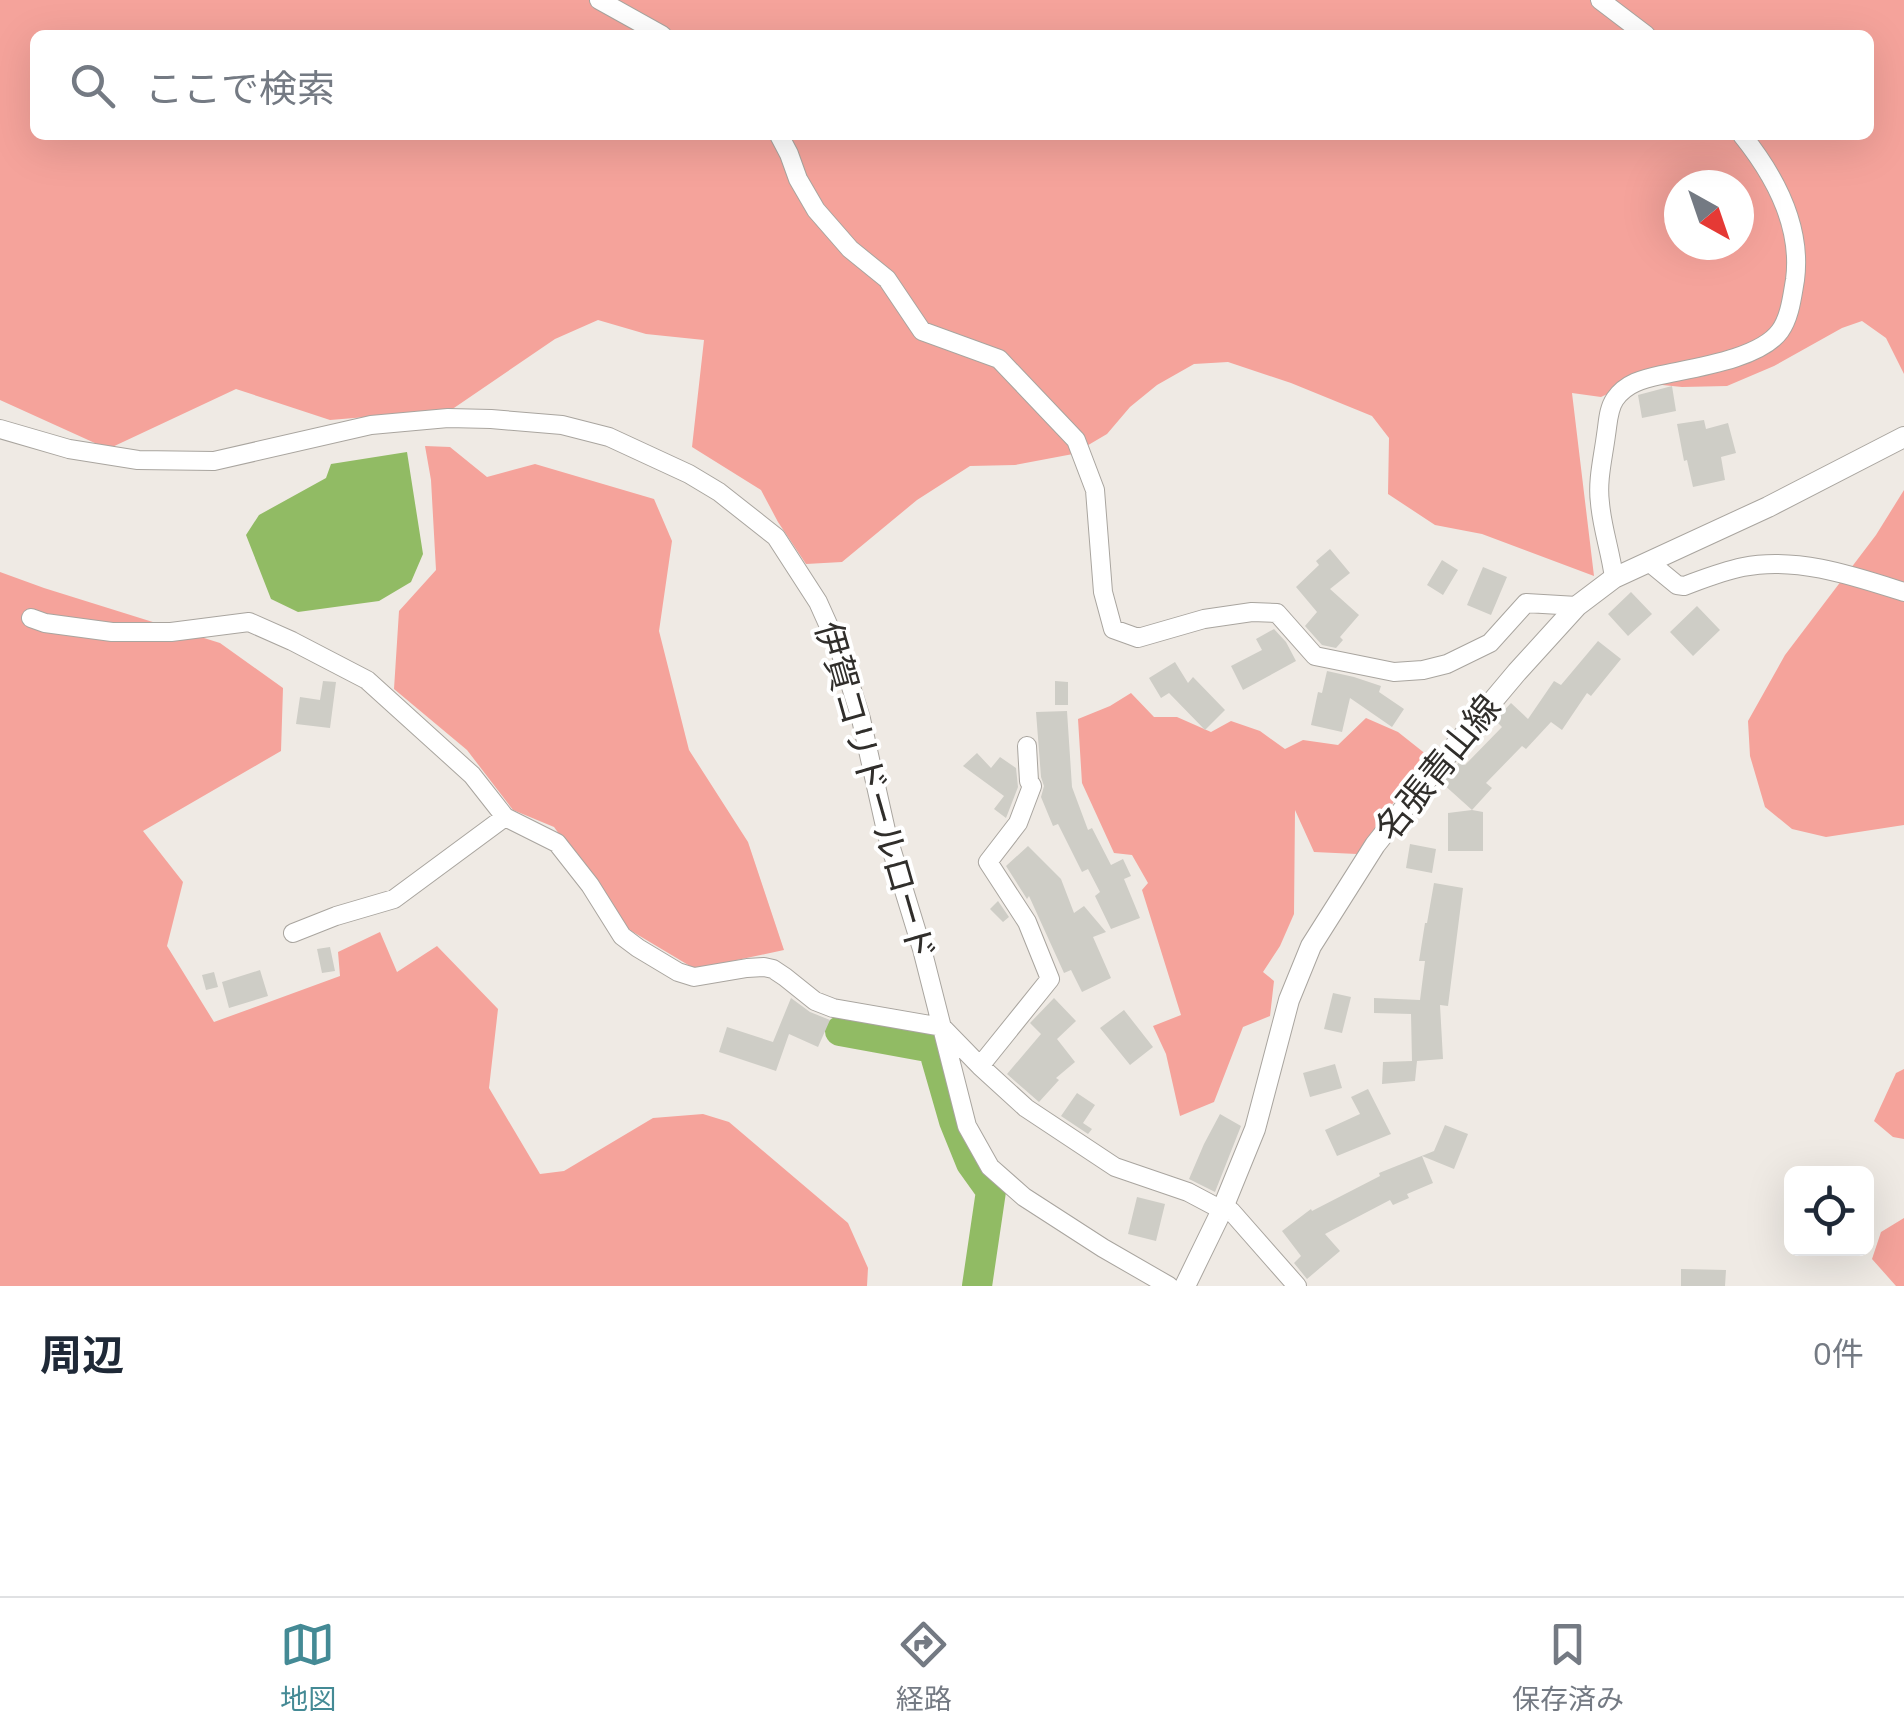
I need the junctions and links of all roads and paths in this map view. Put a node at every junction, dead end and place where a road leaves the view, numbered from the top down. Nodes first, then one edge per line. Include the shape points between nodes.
1 (599, 0) edge
2 (1600, 0) edge
3 (653, 30) edge
4 (1639, 30) edge
5 (781, 140) edge
6 (1746, 140) edge
7 (0, 428) edge
8 (1904, 437) edge
9 (1649, 562) junction
10 (1614, 578) junction
11 (1904, 592) edge
12 (1577, 606) junction
13 (31, 618) dead end
14 (1028, 746) dead end
15 (505, 817) junction
16 (293, 933) dead end
17 (942, 1027) junction
18 (980, 1066) junction
19 (1222, 1210) junction
20 (1168, 1286) edge
21 (1185, 1286) edge
22 (1298, 1286) edge

1 - 3 street
2 - 4 street
5 - 12 street via 816,210 887,279 922,331 999,359 1076,440 1095,490 1103,592 1113,630 1138,638 1204,619 1277,613 1315,656 1394,672 1447,664 1490,642 1526,603
6 - 10 street via 1784,203 1794,235 1798,259 1791,305 1768,343 1642,379 1612,402 1600,505
7 - 17 street, 伊賀コリドールロード via 138,460 214,460 371,425 448,418 562,425 609,437 719,492 776,538 818,602 840,651
8 - 9 main road, 名張青山線
9 - 10 main road, 名張青山線
9 - 11 street via 1684,586 1764,564 1844,573
10 - 12 main road, 名張青山線
12 - 19 main road, 名張青山線 via 1421,786 1311,946 1289,1000 1256,1128
13 - 15 street via 112,632 249,622 367,680 472,774
14 - 18 street via 1032,786 1018,823 988,862 1027,922 1050,979
15 - 16 street via 394,899
15 - 17 street via 557,843 622,936 678,972 694,978 764,967 833,1008
17 - 18 street
17 - 20 street, 伊賀コリドールロード via 967,1126 990,1167 1024,1197
18 - 19 street via 1026,1108 1115,1167
19 - 21 main road, 名張青山線
19 - 22 street

